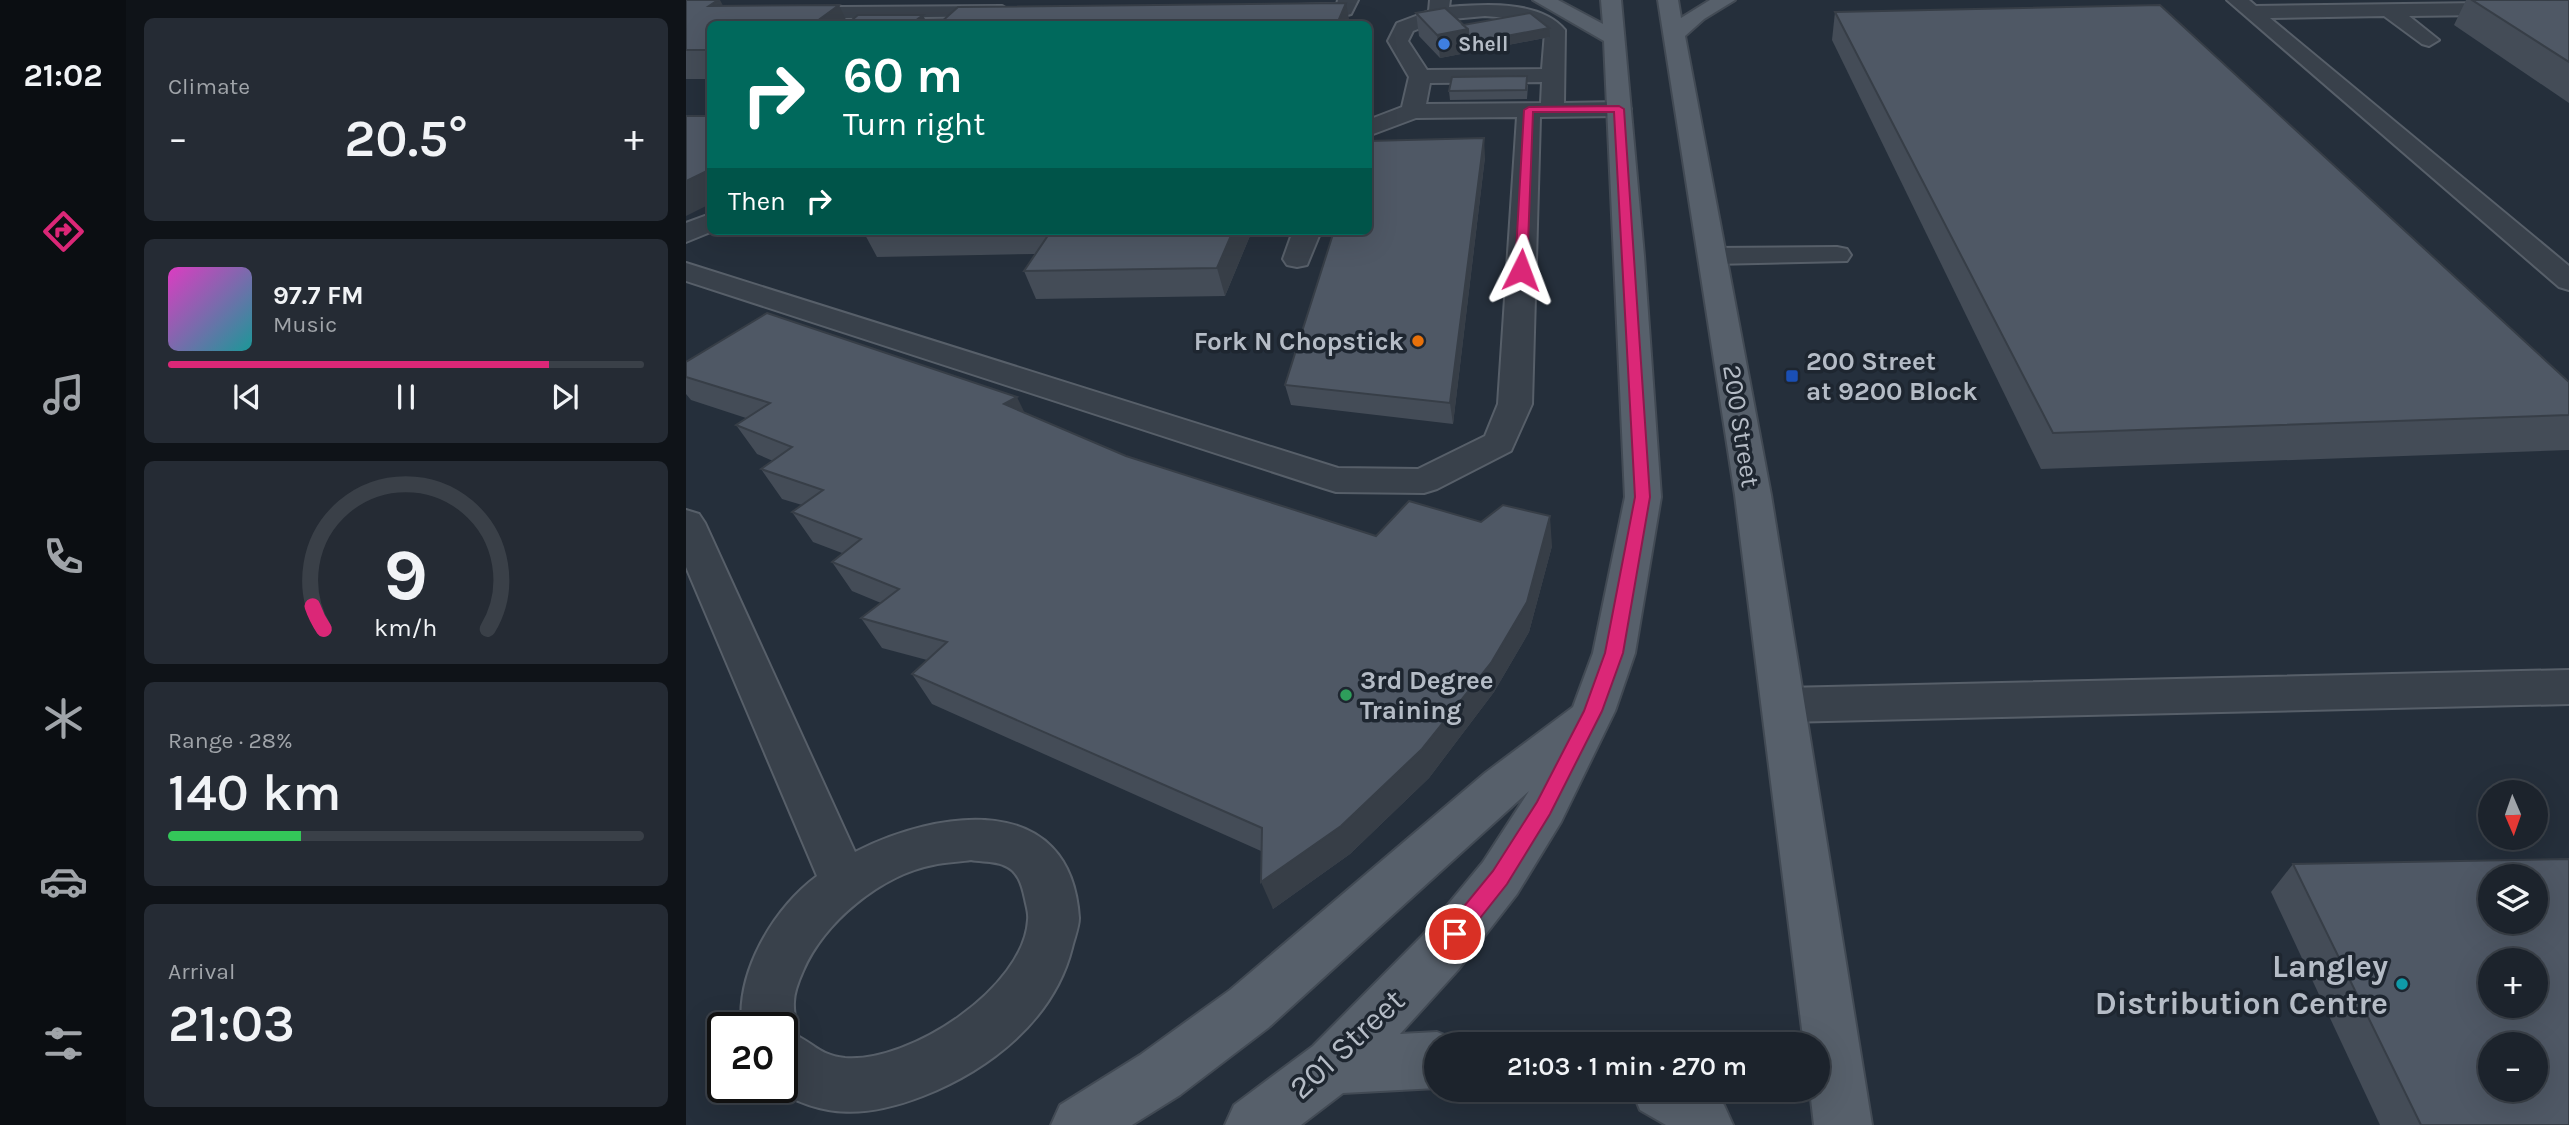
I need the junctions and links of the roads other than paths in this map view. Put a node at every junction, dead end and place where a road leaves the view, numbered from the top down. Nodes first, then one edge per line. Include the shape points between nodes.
1 (1543, 0) edge
2 (1611, 0) edge
3 (1668, 0) edge
4 (1725, 0) edge
5 (1346, 5) edge
6 (2244, 6) edge
7 (2305, 6) edge
8 (907, 7) edge
9 (2569, 8) edge
10 (1444, 9) edge
11 (2388, 10) junction
12 (1275, 11) edge
13 (1484, 11) junction
14 (1028, 12) edge
15 (686, 14) edge
16 (953, 19) edge
17 (1364, 21) edge
18 (1504, 26) edge
19 (1473, 32) edge
20 (1674, 35) junction
21 (1614, 38) junction
22 (2429, 40) dead end
23 (1535, 49) dead end
24 (1501, 57) dead end
25 (1541, 88) junction
26 (1451, 92) edge
27 (1417, 93) junction
28 (1372, 108) edge
29 (1619, 109) junction
30 (1372, 126) edge
31 (707, 224) edge
32 (686, 234) edge
33 (1306, 235) edge
34 (1837, 255) dead end
35 (1713, 256) junction
36 (1297, 259) dead end
37 (686, 272) edge
38 (2569, 281) edge
39 (686, 523) edge
40 (2569, 687) edge
41 (1784, 705) junction
42 (1593, 711) junction
43 (845, 883) junction
44 (768, 1012) edge
45 (1424, 1061) edge
46 (1333, 1066) junction
47 (798, 1071) edge
48 (1681, 1102) edge
49 (1080, 1125) edge
50 (1254, 1125) edge
51 (1704, 1125) edge
52 (1843, 1125) edge

1 - 21 main road
2 - 21 main road
3 - 20 main road, 200 Street
4 - 20 main road
5 - 12 lane
5 - 17 lane
6 - 7 lane
6 - 38 lane
7 - 11 lane
8 - 15 lane
8 - 16 lane
9 - 11 lane
10 - 13 lane
10 - 19 lane
10 - 27 lane via 1404,27 1398,40
11 - 22 lane
13 - 18 lane
13 - 25 lane via 1535,15 1555,30
14 - 16 lane
20 - 35 main road, 200 Street
21 - 29 main road
23 - 25 lane
24 - 25 lane
25 - 27 lane
25 - 27 lane
25 - 29 lane
25 - 37 lane via 1515,404 1499,443 1424,481 1336,480
26 - 27 lane
27 - 28 lane
27 - 30 lane
29 - 42 main road via 1643,497 1614,653
31 - 32 lane
33 - 36 lane
34 - 35 lane
35 - 41 main road, 200 Street
39 - 43 lane
40 - 41 lane
41 - 52 main road, 200 Street
42 - 46 main road, 201 Street via 1544,808 1500,878 1440,953
42 - 49 main road via 1249,1009
43 - 44 lane via 809,918 782,956 767,997
43 - 47 lane via 888,857 933,841 976,837 1012,845 1039,864 1053,894 1053,932 1036,974 1005,1015 961,1051 912,1076 863,1086 819,1083
45 - 46 main road
46 - 50 main road, 201 Street
48 - 51 main road

